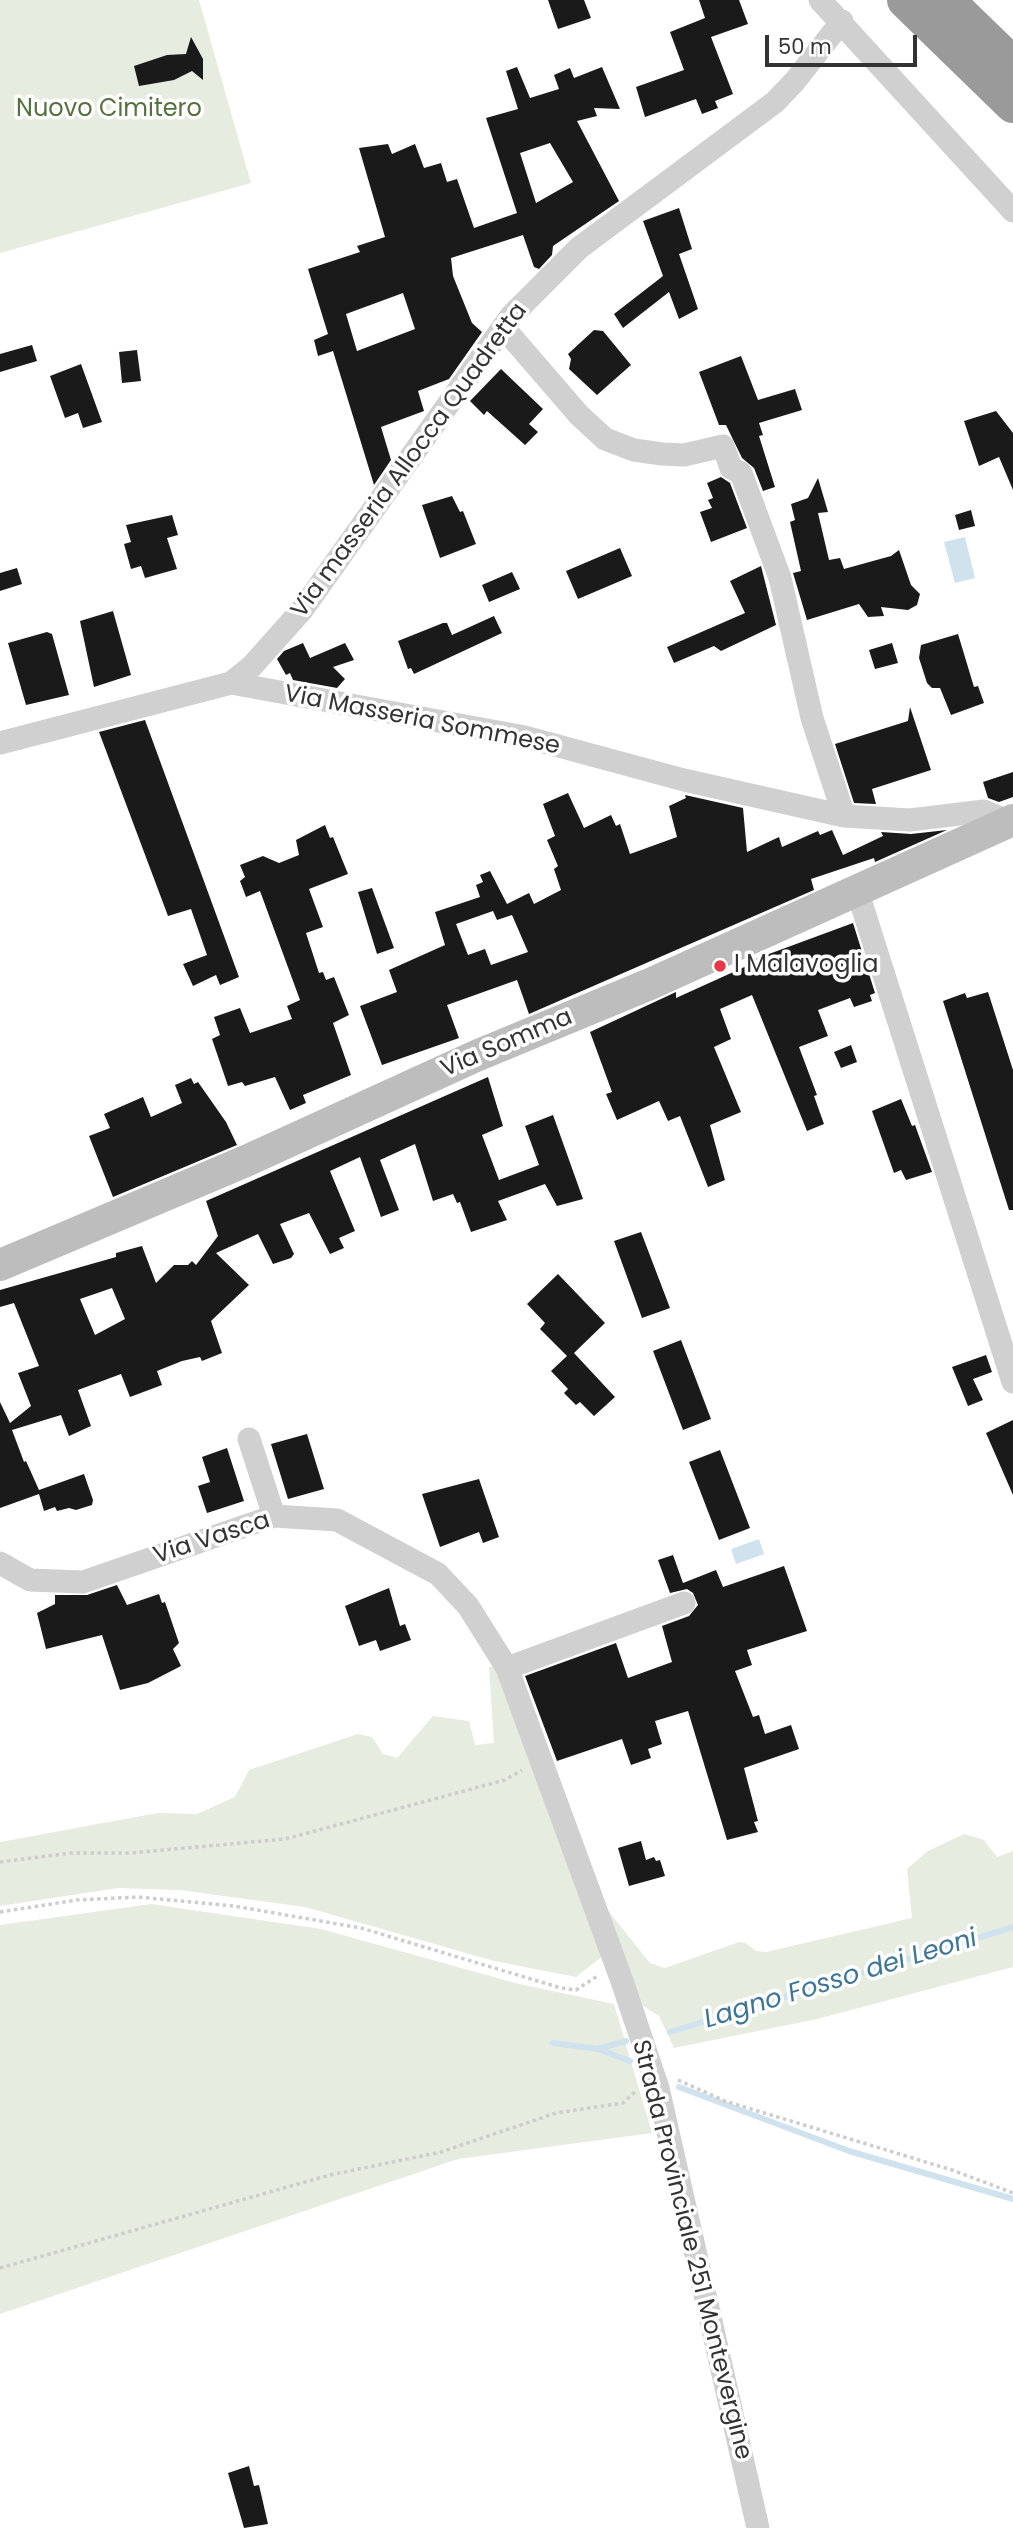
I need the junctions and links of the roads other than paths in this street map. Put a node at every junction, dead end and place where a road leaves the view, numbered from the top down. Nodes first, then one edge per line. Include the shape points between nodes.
1 (820, 0) edge
2 (906, 0) edge
3 (945, 0) edge
4 (842, 21) junction
5 (1013, 66) edge
6 (1013, 104) edge
7 (1013, 211) edge
8 (503, 327) junction
9 (231, 684) junction
10 (0, 743) edge
11 (844, 816) junction
12 (1011, 821) edge
13 (857, 890) junction
14 (0, 1265) edge
15 (1013, 1382) edge
16 (249, 1439) dead end
17 (274, 1516) junction
18 (0, 1563) edge
19 (684, 1603) dead end
20 (507, 1668) junction
21 (576, 1855) joint
22 (758, 2528) edge

1 - 4 street
2 - 6 highway
3 - 5 highway
4 - 7 street
4 - 8 street, Via masseria Allocca Quadretta via 775,102 579,248
8 - 9 street, Via masseria Allocca Quadretta via 302,610
8 - 11 street via 605,439 662,454 684,455 723,446 731,468 741,473 780,578 812,718
9 - 10 street, Via Masseria Sommese
9 - 11 street, Via Masseria Sommese via 525,737 684,780
11 - 12 street, Via Masseria Sommese via 910,820 984,811
12 - 13 street, Via Somma
13 - 14 street, Via Somma
13 - 15 street
16 - 17 street
17 - 18 street, Via Vasca via 83,1582 30,1580
17 - 20 street, Via Vasca via 337,1520 438,1574 468,1606
19 - 20 street
20 - 21 street, Via Vasca
21 - 22 street, Strada Provinciale 251 Montevergine via 651,2068

